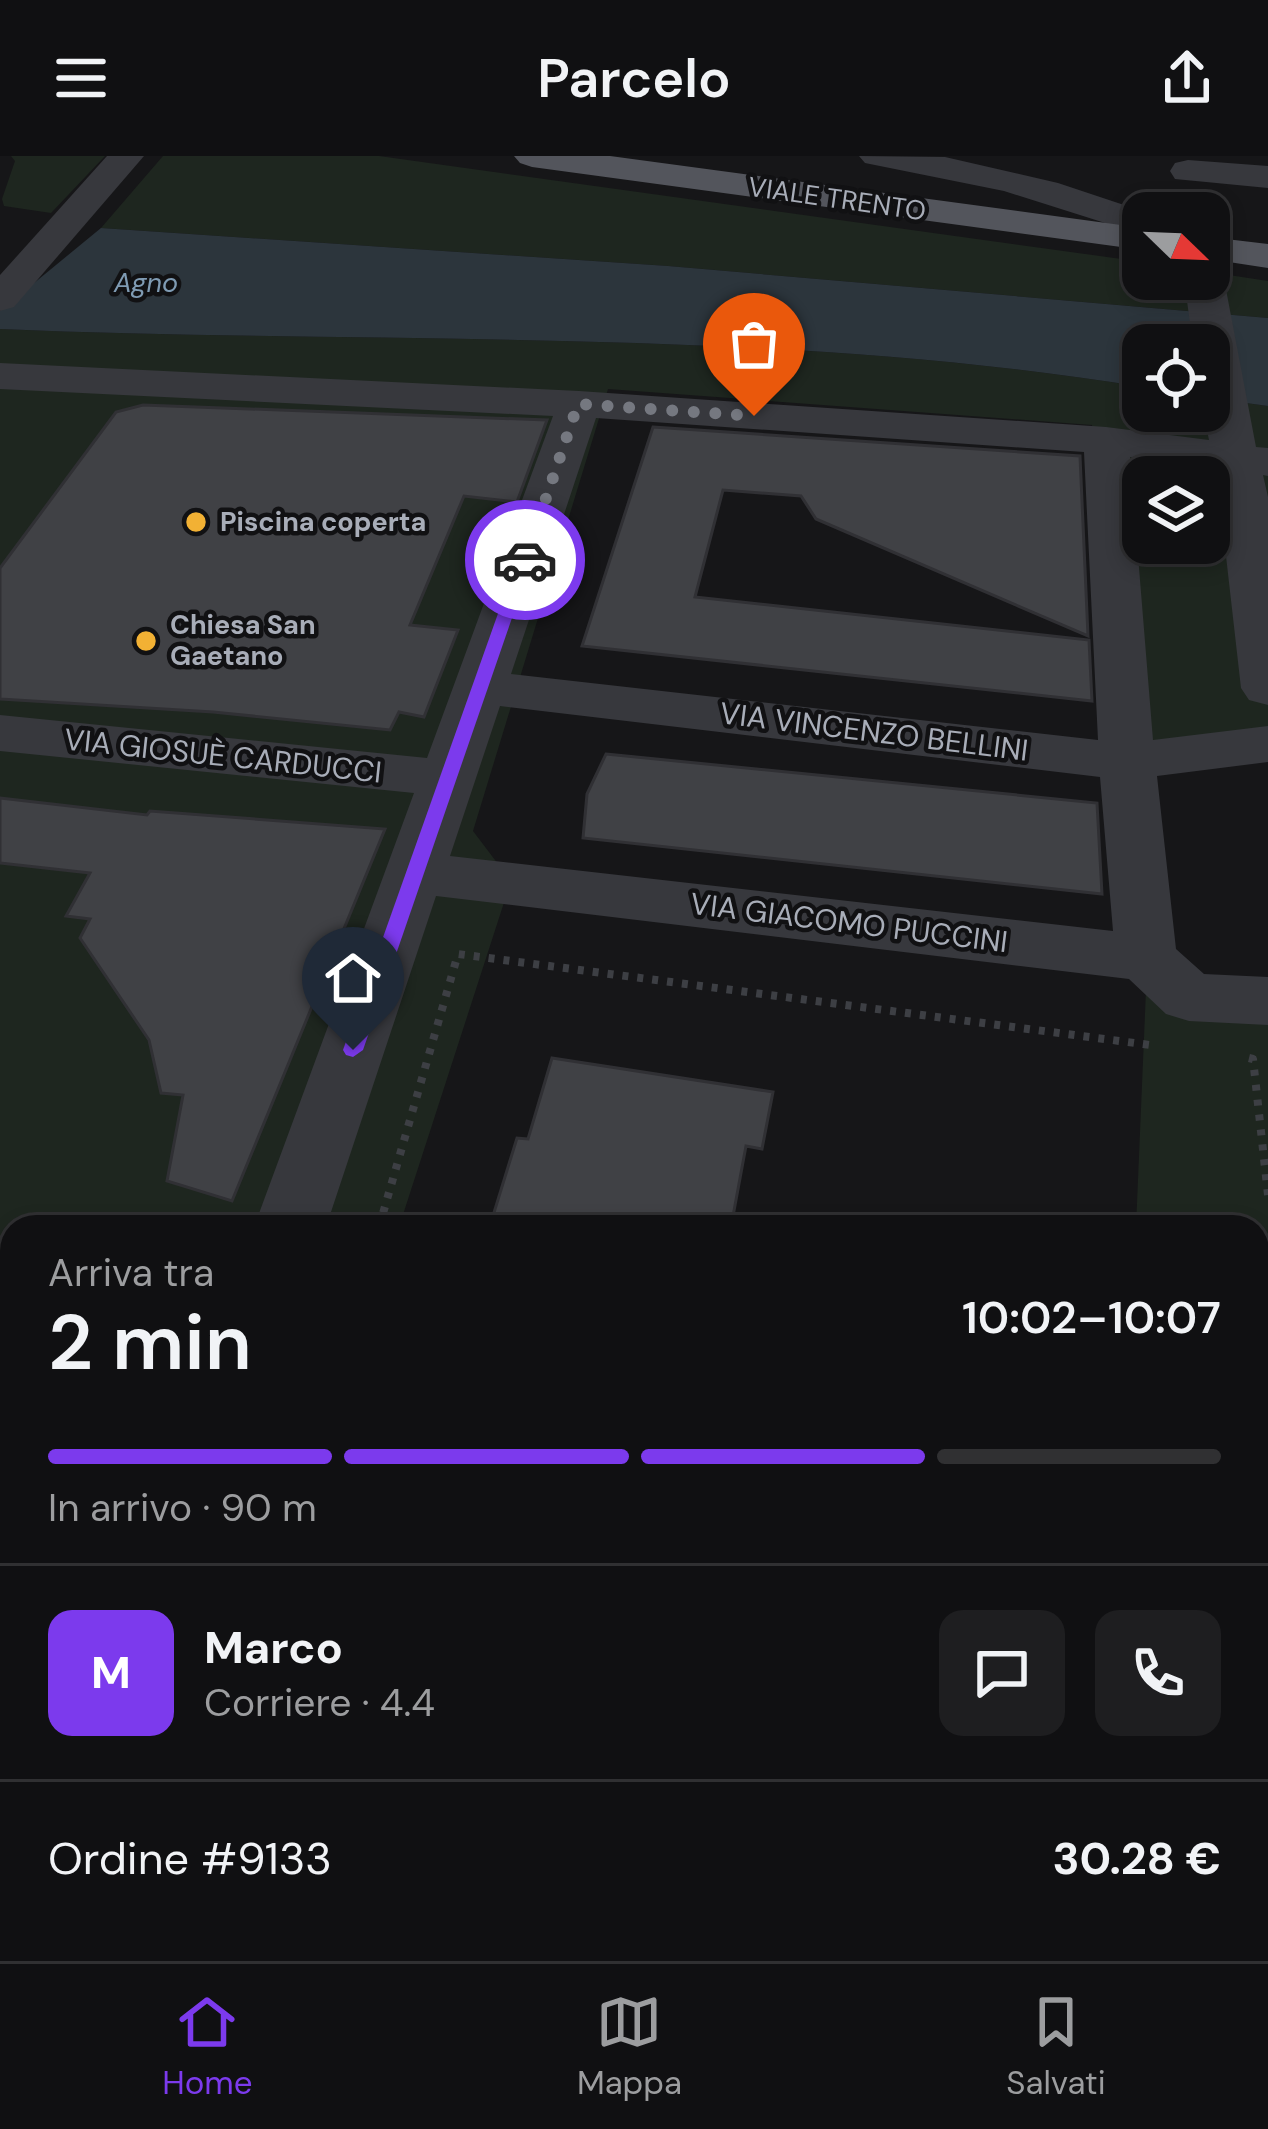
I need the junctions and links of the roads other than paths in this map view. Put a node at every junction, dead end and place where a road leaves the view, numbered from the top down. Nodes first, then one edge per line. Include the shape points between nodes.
1 (126, 156) edge
2 (532, 156) edge
3 (877, 156) edge
4 (1016, 156) edge
5 (1187, 163) edge
6 (1268, 177) edge
7 (1070, 195) junction
8 (1122, 216) edge
9 (1122, 236) edge
10 (1268, 256) edge
11 (1230, 265) edge
12 (0, 299) edge
13 (1210, 300) edge
14 (0, 376) edge
15 (578, 404) junction
16 (1106, 440) junction
17 (1122, 484) edge
18 (1246, 488) edge
19 (1126, 564) edge
20 (480, 687) junction
21 (1123, 687) junction
22 (1268, 688) edge
23 (0, 734) edge
24 (1268, 742) edge
25 (1127, 762) junction
26 (445, 778) junction
27 (416, 873) junction
28 (1146, 958) junction
29 (1268, 1000) edge
30 (294, 1215) edge

1 - 12 street
2 - 9 main road, VIALE TRENTO
3 - 7 street
4 - 7 street
5 - 6 street
7 - 8 street
10 - 11 main road
13 - 18 street via 1224,409
14 - 15 street
15 - 16 street
15 - 20 street
16 - 17 street
16 - 18 street
18 - 22 street
19 - 21 street
20 - 25 street, VIA VINCENZO BELLINI
20 - 26 street
21 - 24 street
21 - 25 street
23 - 26 street, VIA GIOSUÈ CARDUCCI
24 - 25 street, VIA VINCENZO BELLINI
25 - 28 street
26 - 27 street
27 - 28 street, VIA GIACOMO PUCCINI
27 - 30 street
28 - 29 street via 1189,997

